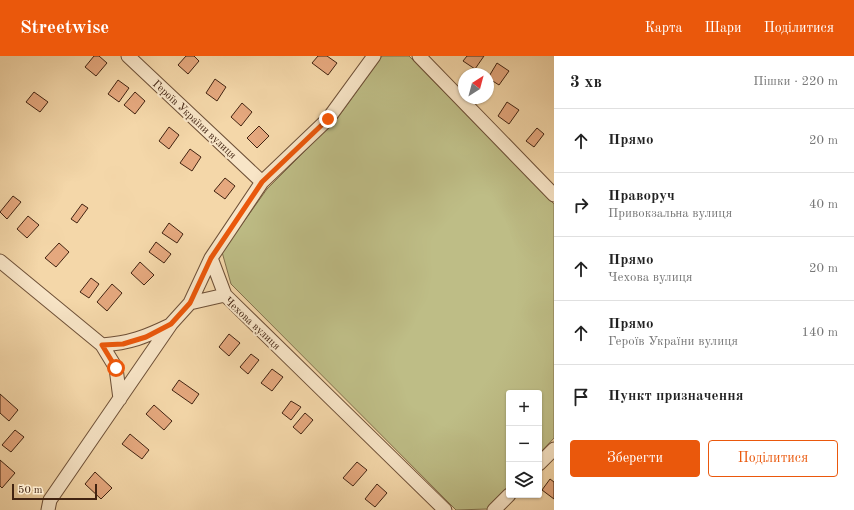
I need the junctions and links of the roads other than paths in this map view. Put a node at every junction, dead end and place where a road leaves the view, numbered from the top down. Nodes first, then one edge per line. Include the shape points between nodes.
1 (128, 56) edge
2 (374, 56) edge
3 (419, 56) edge
4 (262, 182) junction
5 (554, 195) edge
6 (211, 258) junction
7 (0, 261) edge
8 (225, 295) junction
9 (190, 303) junction
10 (171, 324) junction
11 (102, 345) junction
12 (120, 399) junction
13 (554, 448) edge
14 (541, 462) edge
15 (506, 498) edge
16 (49, 505) edge
17 (445, 510) edge
18 (494, 510) edge

1 - 4 street, Героїв України вулиця
2 - 4 street via 328,119
3 - 5 street
4 - 6 street
6 - 8 street
6 - 9 street
7 - 11 street
8 - 9 street, Чехова вулиця
8 - 17 street, Чехова вулиця
9 - 10 street
10 - 11 street via 146,337 123,344
10 - 12 street
11 - 12 street via 116,368
12 - 16 street
13 - 14 street
15 - 18 street

